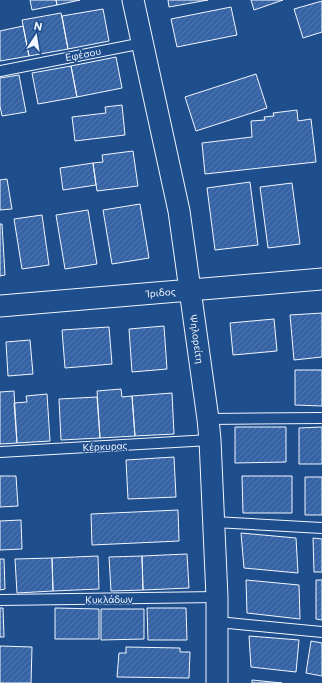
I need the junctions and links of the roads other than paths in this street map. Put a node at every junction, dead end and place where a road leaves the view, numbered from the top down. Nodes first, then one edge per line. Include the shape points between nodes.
1 (134, 0) edge
2 (143, 43) junction
3 (0, 71) edge
4 (322, 279) edge
5 (190, 290) junction
6 (0, 306) edge
7 (322, 418) edge
8 (208, 419) junction
9 (210, 440) junction
10 (0, 452) edge
11 (214, 522) junction
12 (322, 528) edge
13 (217, 597) junction
14 (0, 600) edge
15 (218, 622) junction
16 (322, 632) edge
17 (217, 683) edge

1 - 2 street, Ψηλορείτη
2 - 3 lane, Εφέσου
2 - 5 street, Ψηλορείτη via 179,211
4 - 5 street, Ίριδος
5 - 6 street, Ίριδος
5 - 8 street, Ψηλορείτη
7 - 8 lane
8 - 9 street, Ψηλορείτη
9 - 10 lane, Κέρκυρας
9 - 11 street, Ψηλορείτη
11 - 12 lane
11 - 13 street, Ψηλορείτη
13 - 14 lane, Κυκλάδων
13 - 15 street, Ψηλορείτη
15 - 16 lane
15 - 17 street, Ψηλορείτη

